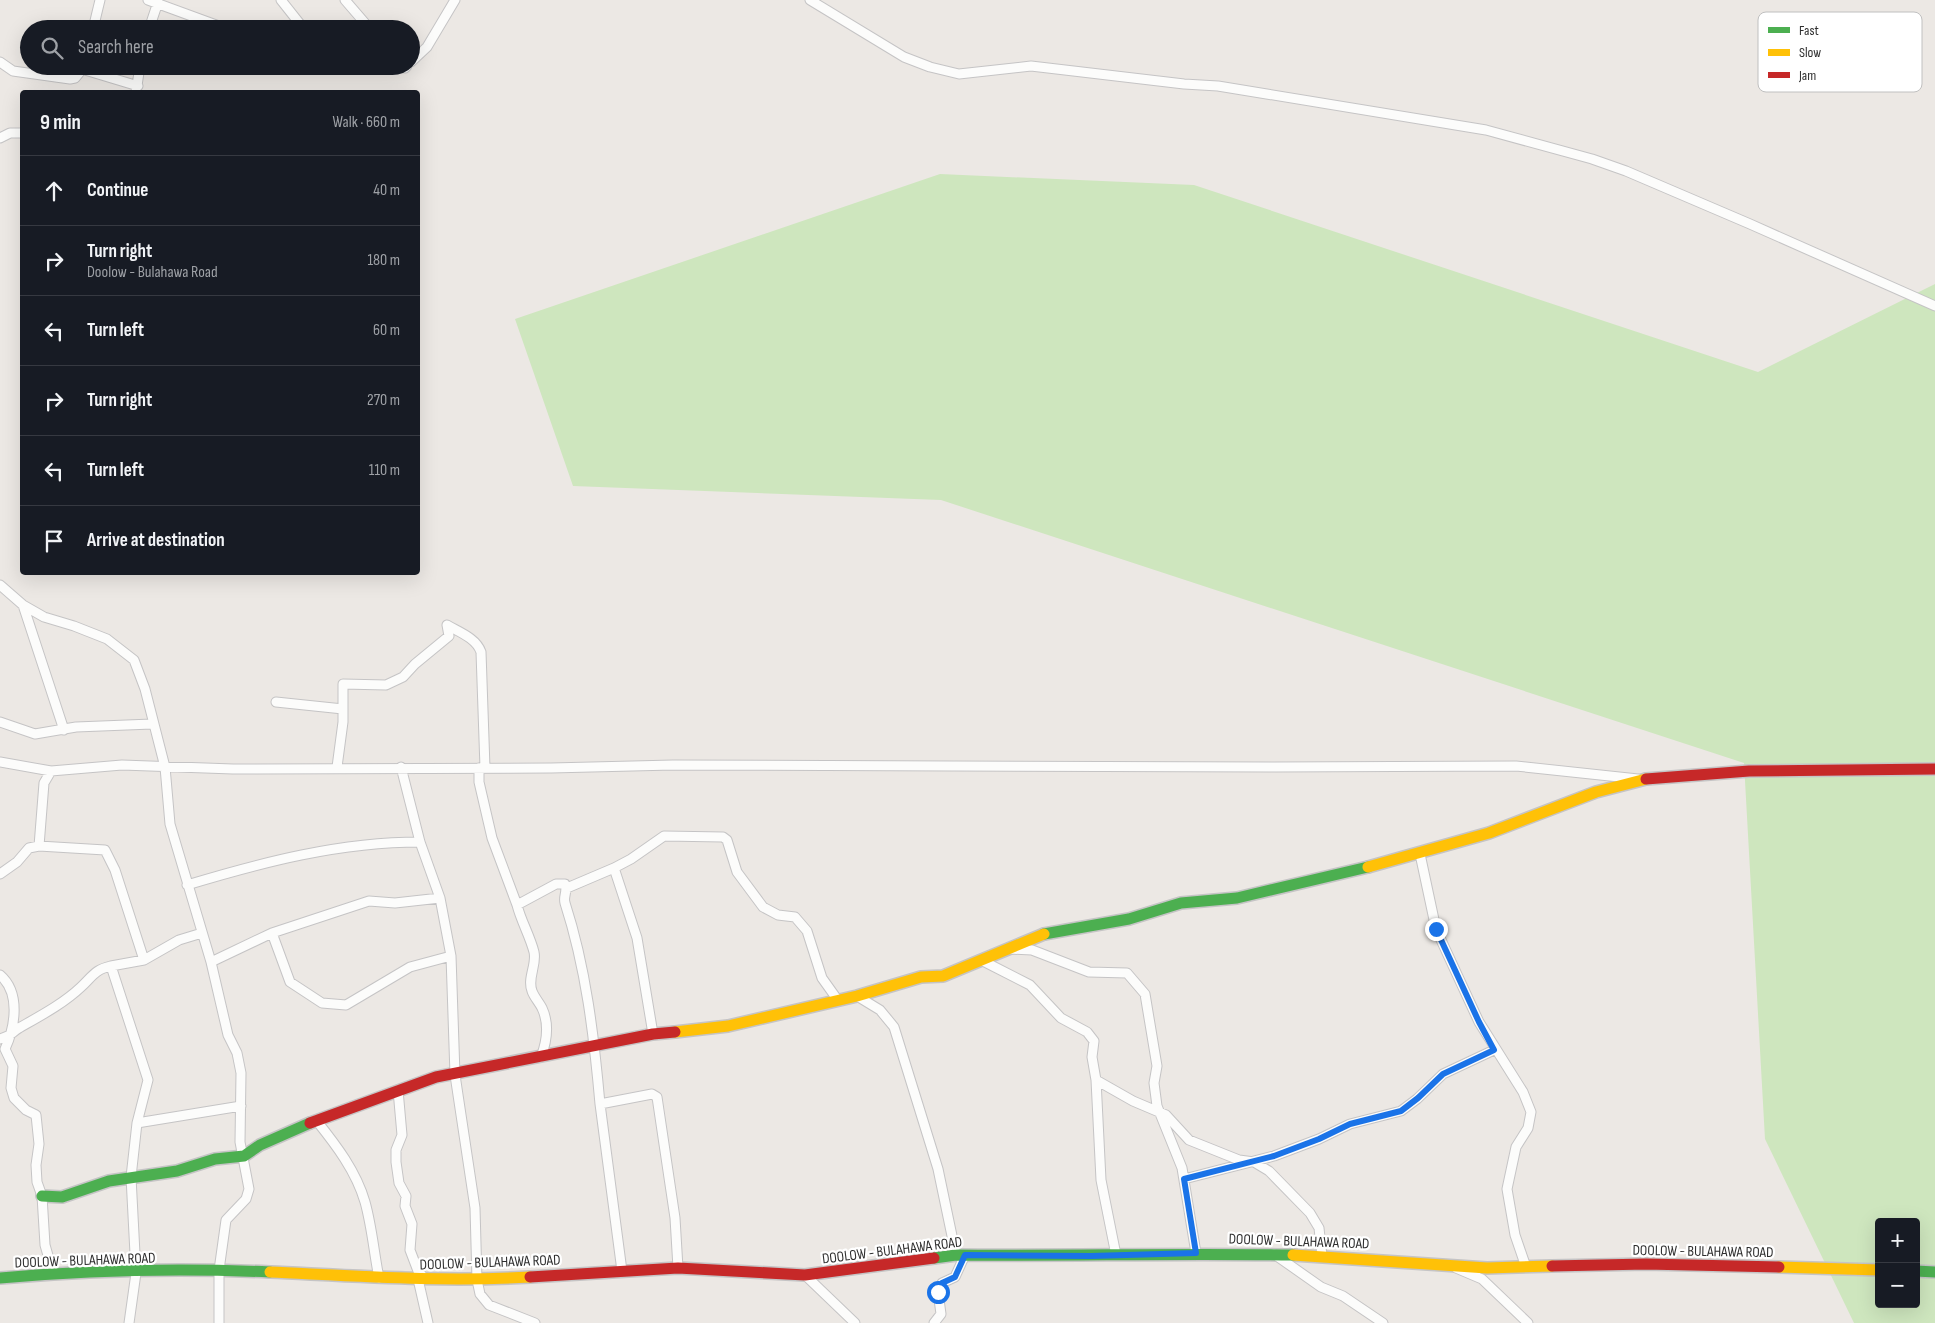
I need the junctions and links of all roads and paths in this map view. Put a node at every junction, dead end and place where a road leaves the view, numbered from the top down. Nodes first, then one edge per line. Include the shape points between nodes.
1 (100, 0) edge
2 (148, 0) edge
3 (281, 0) edge
4 (345, 0) edge
5 (455, 0) edge
6 (810, 0) edge
7 (158, 2) junction
8 (95, 20) edge
9 (153, 20) edge
10 (204, 20) edge
11 (297, 20) edge
12 (362, 20) edge
13 (420, 54) edge
14 (0, 62) edge
15 (20, 72) edge
16 (42, 75) edge
17 (78, 75) edge
18 (102, 75) edge
19 (139, 75) edge
20 (137, 89) edge
21 (20, 133) edge
22 (0, 138) edge
23 (1935, 306) edge
24 (0, 585) edge
25 (23, 605) junction
26 (276, 702) dead end
27 (343, 709) junction
28 (0, 722) edge
29 (152, 724) junction
30 (64, 730) junction
31 (0, 762) edge
32 (401, 767) junction
33 (165, 768) junction
34 (337, 768) junction
35 (482, 768) junction
36 (1935, 769) edge
37 (51, 771) junction
38 (1640, 780) junction
39 (420, 842) junction
40 (39, 846) junction
41 (1420, 854) junction
42 (614, 868) junction
43 (0, 874) edge
44 (187, 885) junction
45 (567, 888) junction
46 (440, 898) junction
47 (517, 904) junction
48 (272, 933) junction
49 (202, 934) junction
50 (1006, 949) junction
51 (451, 956) junction
52 (144, 960) junction
53 (982, 960) junction
54 (210, 962) junction
55 (111, 966) junction
56 (0, 975) edge
57 (857, 996) junction
58 (837, 999) junction
59 (653, 1034) junction
60 (11, 1036) junction
61 (0, 1039) edge
62 (595, 1046) junction
63 (1494, 1050) junction
64 (541, 1057) junction
65 (455, 1075) junction
66 (1096, 1080) junction
67 (398, 1090) junction
68 (600, 1104) junction
69 (241, 1106) junction
70 (1159, 1110) junction
71 (316, 1120) junction
72 (137, 1123) junction
73 (244, 1156) junction
74 (1254, 1162) junction
75 (131, 1177) junction
76 (1184, 1179) junction
77 (42, 1196) junction
78 (1196, 1253) junction
79 (1274, 1254) junction
80 (961, 1255) junction
81 (1116, 1255) junction
82 (1322, 1256) junction
83 (1447, 1264) junction
84 (1526, 1267) junction
85 (678, 1268) junction
86 (219, 1270) junction
87 (1875, 1270) edge
88 (622, 1271) junction
89 (1920, 1271) edge
90 (1935, 1272) edge
91 (53, 1273) junction
92 (136, 1273) junction
93 (805, 1275) junction
94 (0, 1278) edge
95 (379, 1278) junction
96 (422, 1280) junction
97 (477, 1280) junction
98 (130, 1323) edge
99 (219, 1323) edge
100 (428, 1323) edge
101 (535, 1323) edge
102 (855, 1323) edge
103 (934, 1323) edge
104 (1384, 1323) edge
105 (1528, 1323) edge

1 - 8 street
2 - 7 street
3 - 11 street
4 - 12 street
5 - 13 street
6 - 23 street via 904,57 959,74 1031,66 1218,86 1455,124 1516,138 1626,172
7 - 9 street
7 - 10 street
14 - 15 street
16 - 17 street via 70,79
18 - 20 street
19 - 20 street
21 - 22 street
24 - 25 street
25 - 29 street via 44,617 107,638 134,660 145,688
25 - 30 street
26 - 27 street
27 - 34 street
27 - 35 street via 343,684 386,685 403,677 450,636 447,626 474,641 481,652
28 - 30 street via 35,734
29 - 30 street via 107,724
29 - 33 street
31 - 37 street
32 - 34 street
32 - 35 street
32 - 39 street
33 - 34 street
33 - 37 street via 122,765
33 - 44 street via 170,824
35 - 38 street via 673,765 1516,766
35 - 47 street via 479,782 492,838
36 - 38 street via 1749,771
37 - 40 street via 44,783
38 - 41 street via 1596,792 1489,833
39 - 44 street via 321,851 257,864
39 - 46 street
40 - 43 street via 29,848
40 - 52 street via 105,850 116,870
41 - 50 street via 1237,898 1181,903 1129,919 1044,934
41 - 63 street via 1436,929
42 - 45 street
42 - 58 street via 664,836 723,837 727,840 737,872 763,907 778,915 795,917 807,931 822,978
42 - 59 street via 637,938
44 - 49 street
45 - 47 street via 565,884 556,884
45 - 62 street via 564,899 582,964
46 - 48 street via 395,904 368,901
46 - 51 street
47 - 64 street via 534,952 532,992 546,1020 546,1042
48 - 51 street via 290,982 322,1003 346,1005 410,967
48 - 54 street
49 - 52 street via 179,940
49 - 54 street
50 - 53 street
50 - 70 street via 1032,950 1089,972 1127,973 1139,984 1146,994 1150,1012
51 - 65 street
52 - 55 street
53 - 57 street via 943,976 920,977
53 - 66 street via 1030,985 1061,1018 1087,1032 1094,1041 1092,1057
54 - 69 street via 228,1035 237,1053
55 - 60 street via 97,969 81,987
55 - 72 street via 148,1080
56 - 60 street via 12,994 14,1018
57 - 58 street
57 - 80 street via 880,1010 894,1027
58 - 59 street via 728,1026
59 - 62 street
60 - 61 street
60 - 77 street via 5,1049 13,1066 11,1088 14,1098 36,1115 39,1144 37,1182
62 - 64 street
62 - 68 street
63 - 74 street via 1443,1074 1401,1111 1350,1124 1319,1139
63 - 84 street via 1519,1086 1531,1112 1528,1128 1516,1147 1507,1189 1515,1235
64 - 65 street
65 - 67 street via 436,1076
65 - 97 street via 475,1208
66 - 70 street via 1133,1101
66 - 81 street via 1101,1180
67 - 71 street
67 - 96 street via 402,1135 396,1150 396,1162 412,1224 410,1250
68 - 85 street via 652,1094 658,1097 675,1218
68 - 88 street
69 - 72 street
69 - 73 street via 240,1142
70 - 74 street via 1189,1140 1239,1160
70 - 76 street
71 - 73 street via 260,1145
71 - 95 street via 342,1153 358,1184 365,1203
72 - 75 street
73 - 75 street via 215,1159 177,1171
73 - 86 street via 249,1190 246,1199 226,1220
74 - 76 street
74 - 82 street via 1270,1171 1310,1213 1319,1228
75 - 77 street via 62,1197
75 - 92 street
76 - 78 street
77 - 91 street via 45,1245
78 - 79 street, DOOLOW - BULAHAWA ROAD
78 - 81 street, DOOLOW - BULAHAWA ROAD
79 - 82 street, DOOLOW - BULAHAWA ROAD
79 - 104 street via 1321,1287 1343,1296
80 - 81 street, DOOLOW - BULAHAWA ROAD
80 - 93 street, DOOLOW - BULAHAWA ROAD
80 - 103 street via 955,1277 942,1283 938,1292 941,1314
82 - 83 street, DOOLOW - BULAHAWA ROAD
83 - 84 street, DOOLOW - BULAHAWA ROAD
83 - 105 street via 1482,1279
84 - 87 street, DOOLOW - BULAHAWA ROAD via 1646,1264
85 - 88 street, DOOLOW - BULAHAWA ROAD
85 - 93 street, DOOLOW - BULAHAWA ROAD
86 - 92 street, DOOLOW - BULAHAWA ROAD
86 - 95 street, DOOLOW - BULAHAWA ROAD
86 - 99 street
88 - 97 street, DOOLOW - BULAHAWA ROAD
89 - 90 street
91 - 92 street, DOOLOW - BULAHAWA ROAD
91 - 94 street, DOOLOW - BULAHAWA ROAD
92 - 98 street
93 - 102 street
95 - 96 street, DOOLOW - BULAHAWA ROAD
96 - 97 street, DOOLOW - BULAHAWA ROAD
96 - 100 street
97 - 101 street via 480,1294 489,1305

